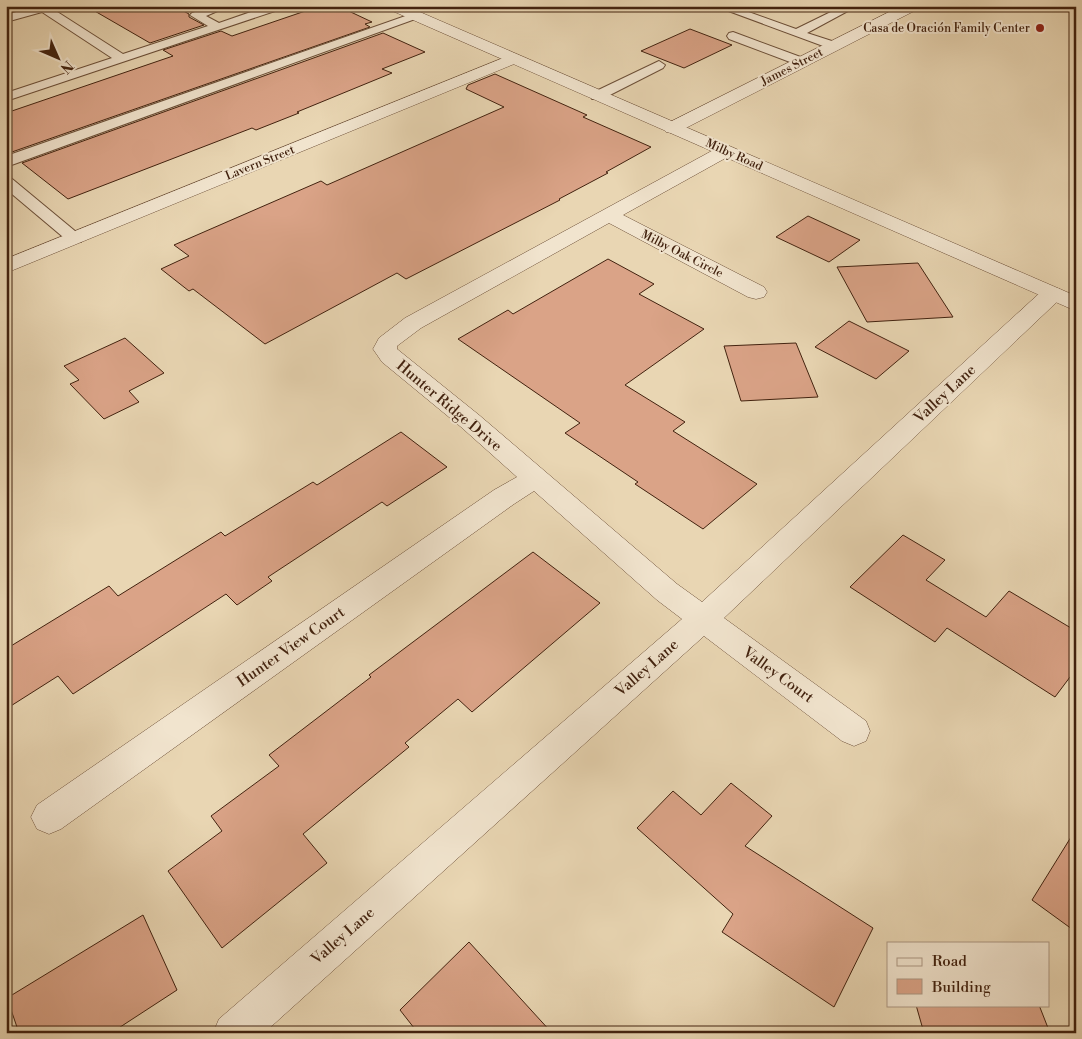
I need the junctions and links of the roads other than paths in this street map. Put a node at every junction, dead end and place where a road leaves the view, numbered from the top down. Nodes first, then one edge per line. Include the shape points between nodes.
1 (224, 6) edge
2 (280, 6) edge
3 (393, 6) edge
4 (720, 6) edge
5 (852, 6) edge
6 (913, 6) edge
7 (44, 7) edge
8 (414, 16) junction
9 (6, 19) edge
10 (218, 27) junction
11 (796, 33) junction
12 (733, 36) dead end
13 (834, 46) junction
14 (123, 59) junction
15 (513, 59) junction
16 (802, 62) junction
17 (659, 66) dead end
18 (12, 82) dead end
19 (25, 91) junction
20 (597, 96) junction
21 (6, 97) edge
22 (672, 128) junction
23 (725, 151) junction
24 (6, 163) edge
25 (6, 182) edge
26 (608, 215) junction
27 (75, 239) junction
28 (6, 267) edge
29 (756, 292) dead end
30 (1064, 299) edge
31 (534, 479) junction
32 (703, 619) junction
33 (854, 731) dead end
34 (49, 817) dead end
35 (239, 1031) edge

1 - 10 lane via 192,13
2 - 10 lane
3 - 8 street, Milby Road
4 - 11 lane
5 - 11 lane
6 - 13 street, James Street
7 - 9 lane
7 - 14 lane
8 - 15 street, Milby Road
8 - 24 lane
10 - 14 lane
11 - 13 lane
12 - 16 lane
13 - 16 street, James Street
14 - 19 lane
15 - 20 street, Milby Road
15 - 27 street, Lavern Street
16 - 22 street, James Street
17 - 20 lane
18 - 19 lane
19 - 21 lane
20 - 22 street, Milby Road
22 - 23 street, Milby Road
23 - 26 street, Hunter Ridge Drive
23 - 30 street, Milby Road
25 - 27 lane
26 - 29 street, Milby Oak Circle
26 - 31 street, Hunter Ridge Drive via 413,323 387,342 385,349 390,357
27 - 28 street, Lavern Street
30 - 32 street, Valley Lane
31 - 32 street, Hunter Ridge Drive
31 - 34 street, Hunter View Court
32 - 33 street, Valley Court
32 - 35 street, Valley Lane

